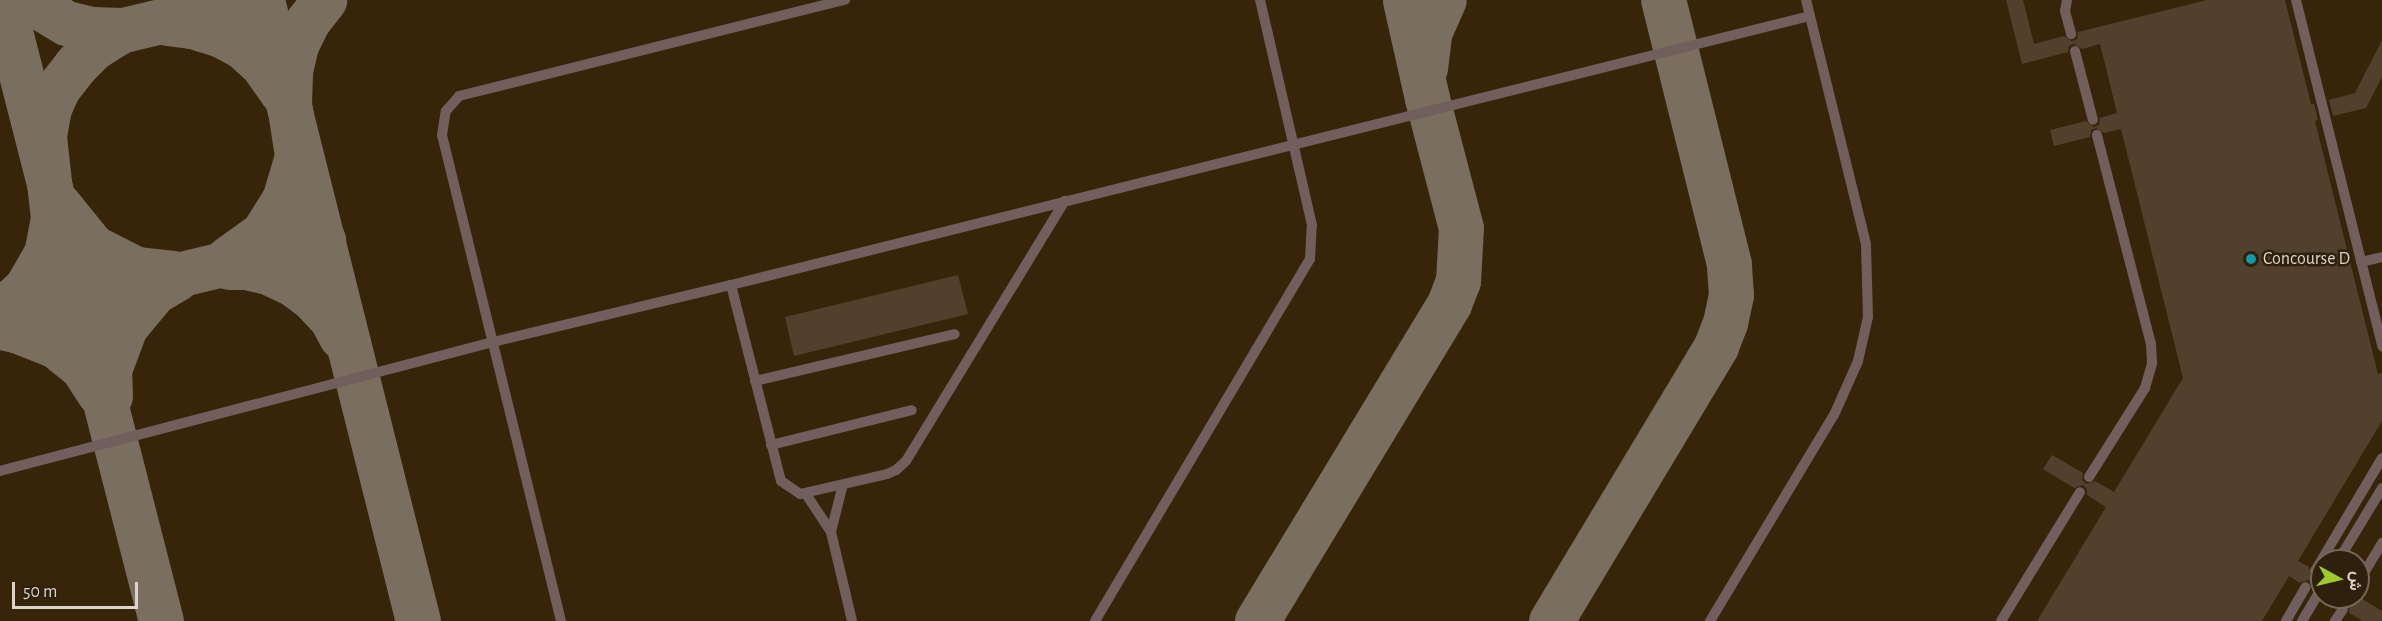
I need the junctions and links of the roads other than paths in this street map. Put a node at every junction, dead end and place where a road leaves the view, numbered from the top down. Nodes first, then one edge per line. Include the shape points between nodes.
1 (845, 0) edge
2 (1260, 0) edge
3 (1806, 0) edge
4 (2067, 0) edge
5 (2296, 0) edge
6 (1810, 16) junction
7 (2071, 34) dead end
8 (2075, 51) dead end
9 (2093, 120) dead end
10 (2097, 135) dead end
11 (1296, 145) junction
12 (1065, 201) junction
13 (2382, 257) edge
14 (2361, 262) junction
15 (731, 285) junction
16 (955, 334) dead end
17 (493, 342) junction
18 (2382, 346) edge
19 (755, 381) junction
20 (912, 410) dead end
21 (771, 445) junction
22 (2382, 458) edge
23 (0, 471) edge
24 (2089, 477) dead end
25 (843, 484) junction
26 (2382, 488) edge
27 (2080, 492) dead end
28 (806, 494) junction
29 (831, 532) junction
30 (2382, 543) edge
31 (2329, 549) edge
32 (2345, 549) edge
33 (2370, 563) edge
34 (2306, 587) dead end
35 (2310, 608) edge
36 (2343, 609) dead end
37 (561, 621) edge
38 (852, 621) edge
39 (1095, 621) edge
40 (1710, 621) edge
41 (2001, 621) edge
42 (2286, 621) edge
43 (2302, 621) edge
44 (2335, 621) edge

1 - 17 lane via 454,100 443,118 442,135
2 - 11 lane
3 - 6 lane
4 - 7 lane via 2065,12
5 - 14 lane
6 - 11 lane
6 - 40 lane via 1866,244 1866,325 1858,361 1834,416
8 - 9 lane
10 - 24 lane via 2151,344 2152,363 2145,388
11 - 12 lane
11 - 39 lane via 1313,236 1306,270
12 - 15 lane
12 - 25 lane via 906,460 886,474
13 - 14 lane
14 - 18 lane
15 - 17 lane
15 - 19 lane
16 - 19 lane
17 - 23 lane
17 - 37 lane
19 - 21 lane
20 - 21 lane
21 - 28 lane via 781,481 795,493
22 - 31 lane
25 - 28 lane
25 - 29 lane
26 - 32 lane
27 - 41 lane
28 - 29 lane
29 - 38 lane
30 - 33 lane
34 - 42 lane
35 - 43 lane
36 - 44 lane

